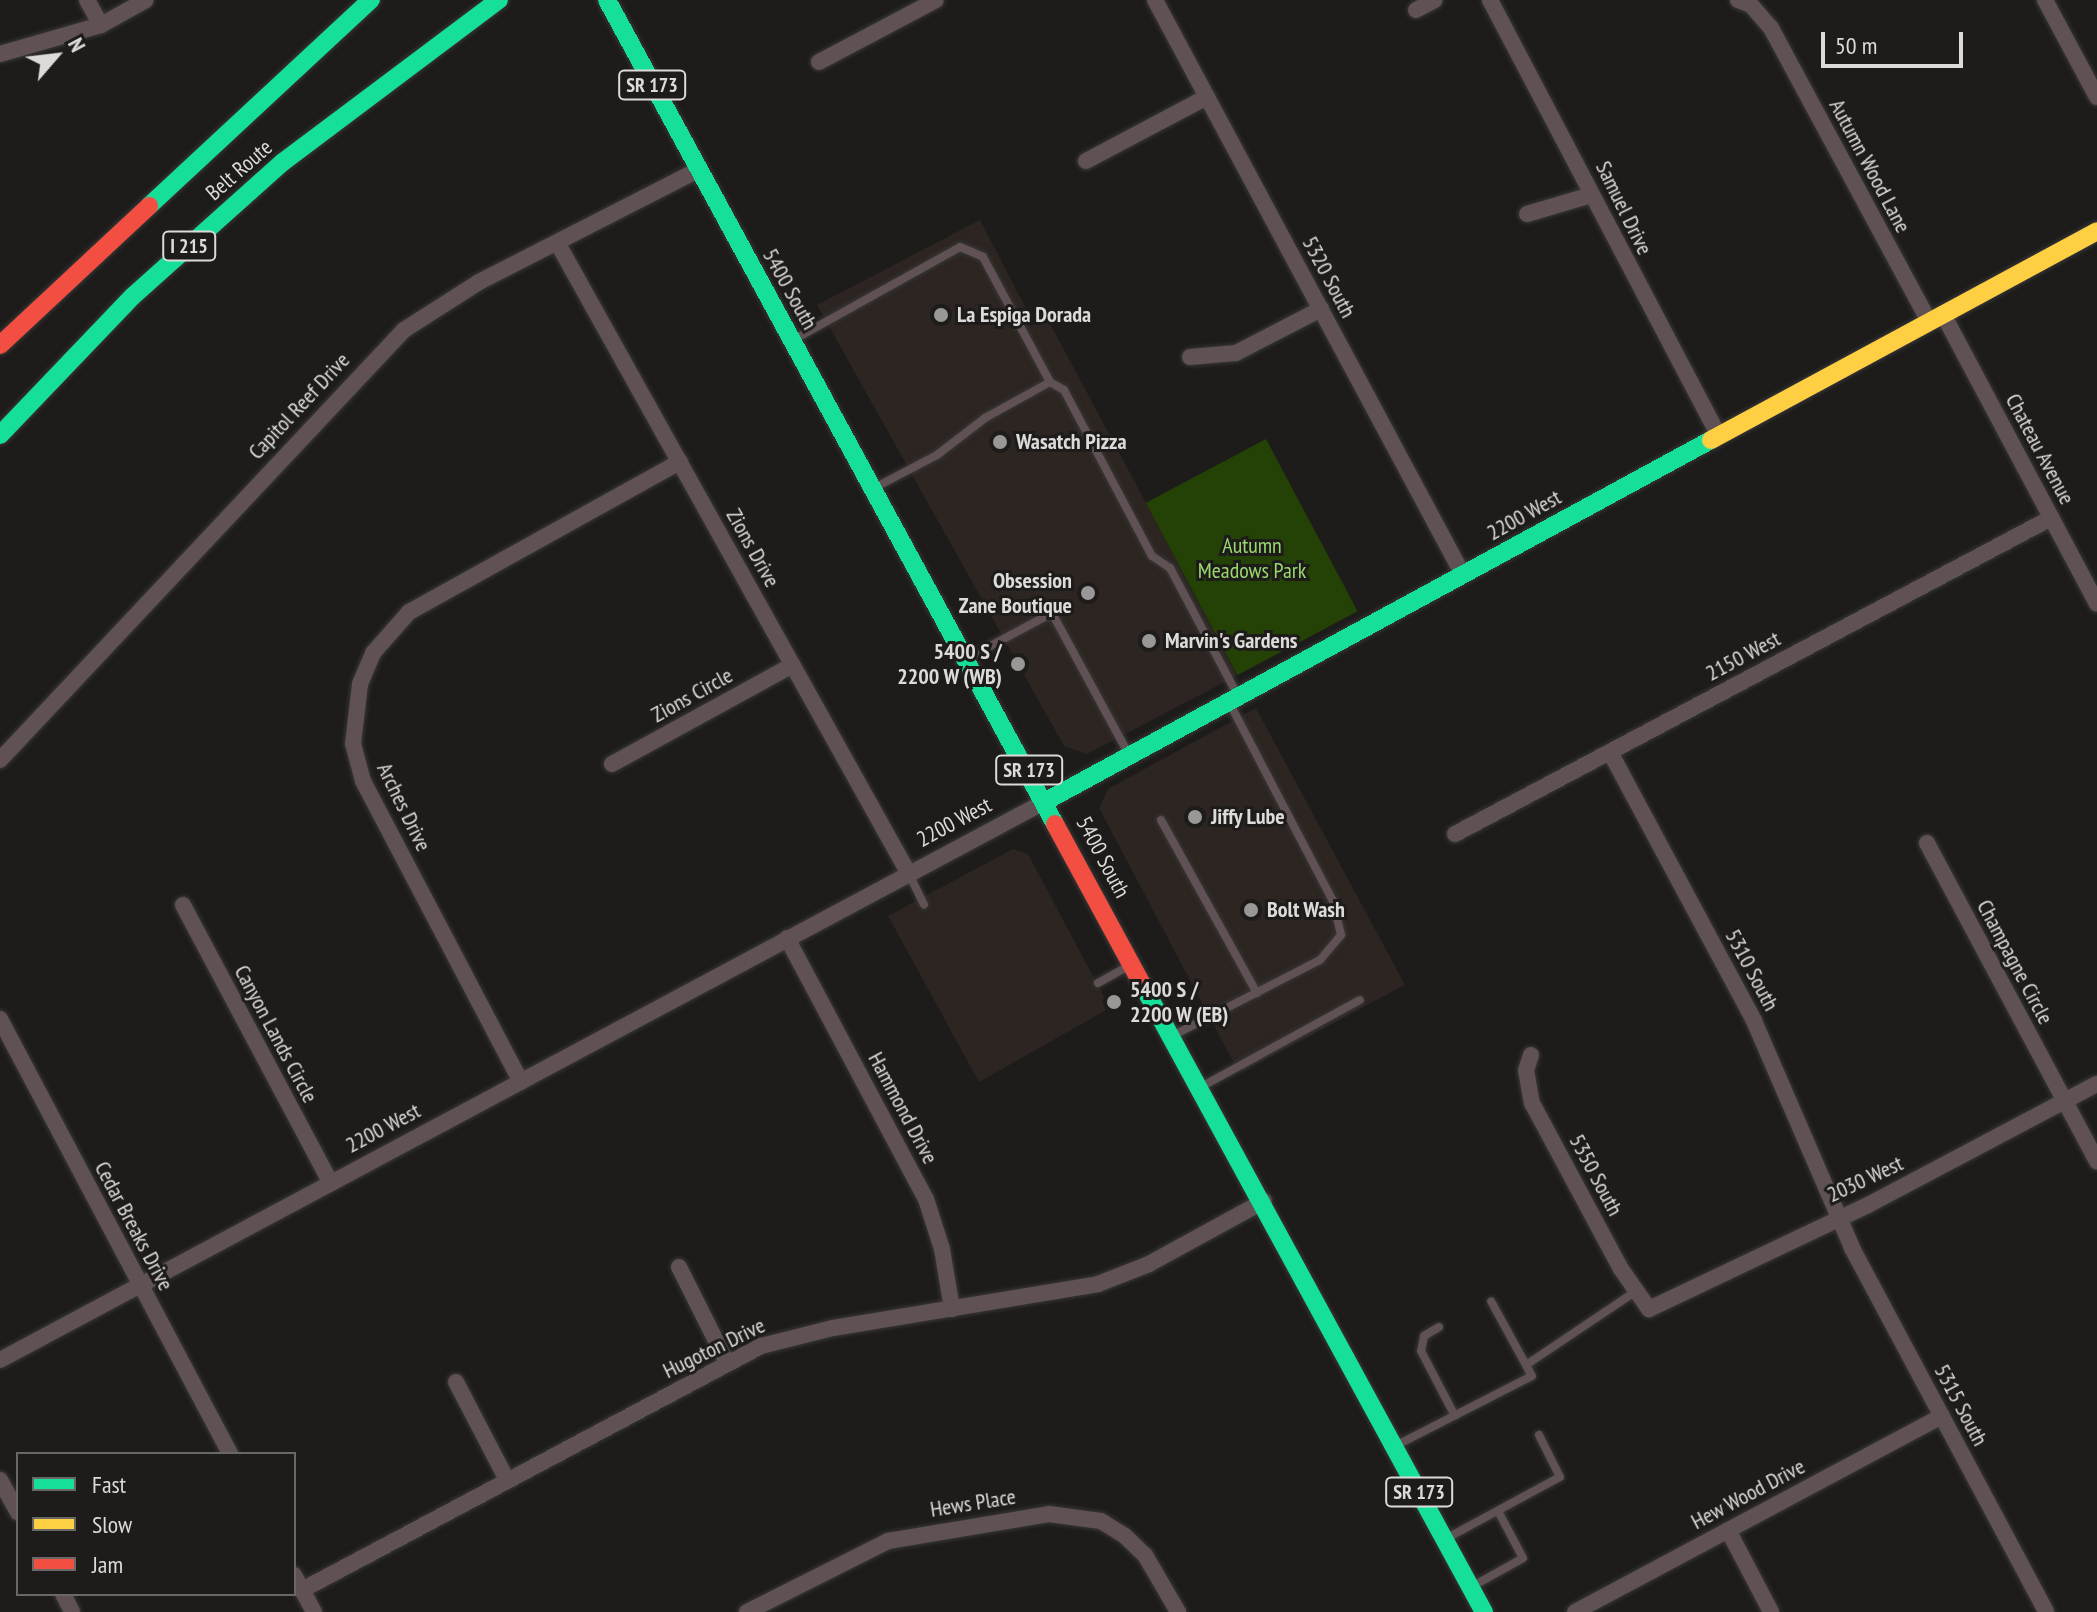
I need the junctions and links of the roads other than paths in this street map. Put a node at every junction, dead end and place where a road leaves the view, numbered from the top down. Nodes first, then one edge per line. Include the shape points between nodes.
1 (87, 0) edge
2 (146, 0) edge
3 (371, 0) edge
4 (499, 0) edge
5 (607, 0) edge
6 (936, 0) edge
7 (1155, 0) edge
8 (1435, 0) edge
9 (1490, 0) edge
10 (1738, 0) edge
11 (2045, 0) edge
12 (1416, 10) dead end
13 (101, 25) junction
14 (0, 54) edge
15 (819, 62) dead end
16 (1207, 97) junction
17 (2097, 97) edge
18 (1086, 161) dead end
19 (698, 170) junction
20 (1591, 195) junction
21 (1527, 214) dead end
22 (2097, 231) edge
23 (558, 244) junction
24 (1321, 309) junction
25 (1936, 318) junction
26 (792, 340) junction
27 (0, 345) edge
28 (1190, 357) dead end
29 (1050, 382) junction
30 (0, 435) edge
31 (1719, 436) junction
32 (680, 462) junction
33 (874, 489) junction
34 (2051, 518) junction
35 (1463, 575) junction
36 (2097, 604) edge
37 (967, 658) junction
38 (793, 665) junction
39 (1234, 699) junction
40 (1610, 752) junction
41 (1130, 756) junction
42 (0, 760) edge
43 (612, 764) dead end
44 (1046, 801) junction
45 (1161, 820) dead end
46 (1455, 834) dead end
47 (1927, 843) dead end
48 (909, 874) junction
49 (183, 905) dead end
50 (924, 905) dead end
51 (787, 938) junction
52 (1134, 964) junction
53 (1098, 983) dead end
54 (1257, 993) junction
55 (1360, 1000) dead end
56 (0, 1019) edge
57 (1173, 1036) junction
58 (1531, 1055) dead end
59 (521, 1082) junction
60 (2097, 1084) edge
61 (1201, 1087) junction
62 (2065, 1101) junction
63 (2097, 1162) edge
64 (331, 1183) junction
65 (1264, 1201) junction
66 (1839, 1217) junction
67 (679, 1267) dead end
68 (140, 1285) junction
69 (1636, 1291) junction
70 (1491, 1301) dead end
71 (952, 1309) junction
72 (1649, 1309) joint
73 (1439, 1327) dead end
74 (0, 1360) edge
75 (727, 1363) junction
76 (1526, 1365) junction
77 (456, 1382) dead end
78 (1455, 1416) junction
79 (1942, 1416) junction
80 (1539, 1435) dead end
81 (1395, 1446) junction
82 (229, 1452) edge
83 (0, 1480) edge
84 (507, 1480) junction
85 (16, 1508) edge
86 (1498, 1511) junction
87 (1728, 1530) junction
88 (1445, 1539) junction
89 (296, 1579) edge
90 (1471, 1587) junction
91 (302, 1590) junction
92 (314, 1612) edge
93 (747, 1612) edge
94 (1178, 1612) edge
95 (1484, 1612) edge
96 (1575, 1612) edge
97 (1771, 1612) edge
98 (2046, 1612) edge

1 - 13 street
2 - 13 street
3 - 27 main road, Belt Route / I 215
4 - 30 main road, Belt Route / I 215 via 283,162 133,296
5 - 19 main road, 5400 South / SR 173
6 - 15 street
7 - 16 street, 5320 South
8 - 12 street
9 - 20 street, Samuel Drive
10 - 25 street, Autumn Wood Lane via 1751,5 1771,28
11 - 17 street
13 - 14 street
16 - 18 street
16 - 24 street, 5320 South
19 - 23 street, Capitol Reef Drive
19 - 26 main road, 5400 South / SR 173
20 - 21 street
20 - 31 street, Samuel Drive
22 - 25 main road, 2200 West
23 - 32 street, Zions Drive
23 - 42 street, Capitol Reef Drive via 440,303 404,330
24 - 28 street via 1236,353
24 - 35 street, 5320 South
25 - 31 main road, 2200 West
25 - 34 street, Chateau Avenue
26 - 29 lane via 960,247 983,257
26 - 33 main road, 5400 South / SR 173
29 - 33 lane
29 - 39 lane via 1064,390 1152,556 1170,568
31 - 35 main road, 2200 West
32 - 38 street, Zions Drive
32 - 59 street, Arches Drive via 431,597 388,632 360,684 353,744 363,781
33 - 37 main road, 5400 South / SR 173
34 - 36 street, Chateau Avenue
34 - 40 street, 2150 West
35 - 39 main road, 2200 West
37 - 41 lane via 1052,613
37 - 44 main road, 5400 South / SR 173
38 - 43 street, Zions Circle
38 - 48 street, Zions Drive
39 - 41 main road, 2200 West
39 - 54 lane via 1340,924 1339,943 1329,955
40 - 46 street, 2150 West
40 - 66 street, 5310 South via 1754,1021
41 - 44 main road, 2200 West
44 - 48 street, 2200 West
44 - 52 main road, 5400 South / SR 173
45 - 54 lane
47 - 62 street, Champagne Circle
48 - 50 lane
48 - 51 street, 2200 West
49 - 64 street, Canyon Lands Circle
51 - 59 street, 2200 West
51 - 71 street, Hammond Drive via 926,1199 942,1249
52 - 53 lane
52 - 57 main road, 5400 South / SR 173
54 - 57 lane
55 - 61 lane
56 - 68 street, Cedar Breaks Drive
57 - 61 main road, 5400 South / SR 173
58 - 69 street, 5350 South via 1526,1079 1532,1103
59 - 64 street, 2200 West
60 - 62 street, 2030 West
61 - 65 main road, 5400 South / SR 173
62 - 63 street, Champagne Circle
62 - 66 street, 2030 West
64 - 68 street, 2200 West
65 - 71 street, Hugoton Drive via 1114,1279
65 - 81 main road, 5400 South / SR 173
66 - 72 street, 2030 West
66 - 79 street, 5315 South
67 - 75 street
68 - 74 street, 2200 West
68 - 82 street, Cedar Breaks Drive
69 - 72 street, 5350 South
69 - 76 lane
70 - 76 lane
71 - 75 street, Hugoton Drive via 798,1335
73 - 78 lane via 1424,1336 1421,1351
75 - 84 street, Hugoton Drive
76 - 78 lane via 1532,1376
77 - 84 street
78 - 81 lane
79 - 87 street, Hew Wood Drive
79 - 98 street, 5315 South
80 - 86 lane via 1560,1477
81 - 88 main road, 5400 South / SR 173
83 - 85 street
84 - 91 street, Hugoton Drive
86 - 88 lane
86 - 90 lane via 1523,1558
87 - 96 street, Hew Wood Drive
87 - 97 street
88 - 90 main road, 5400 South / SR 173
89 - 91 street
90 - 95 main road, 5400 South / SR 173
91 - 92 street
93 - 94 street, Hews Place via 888,1541 1049,1514 1101,1521 1125,1536 1145,1555

